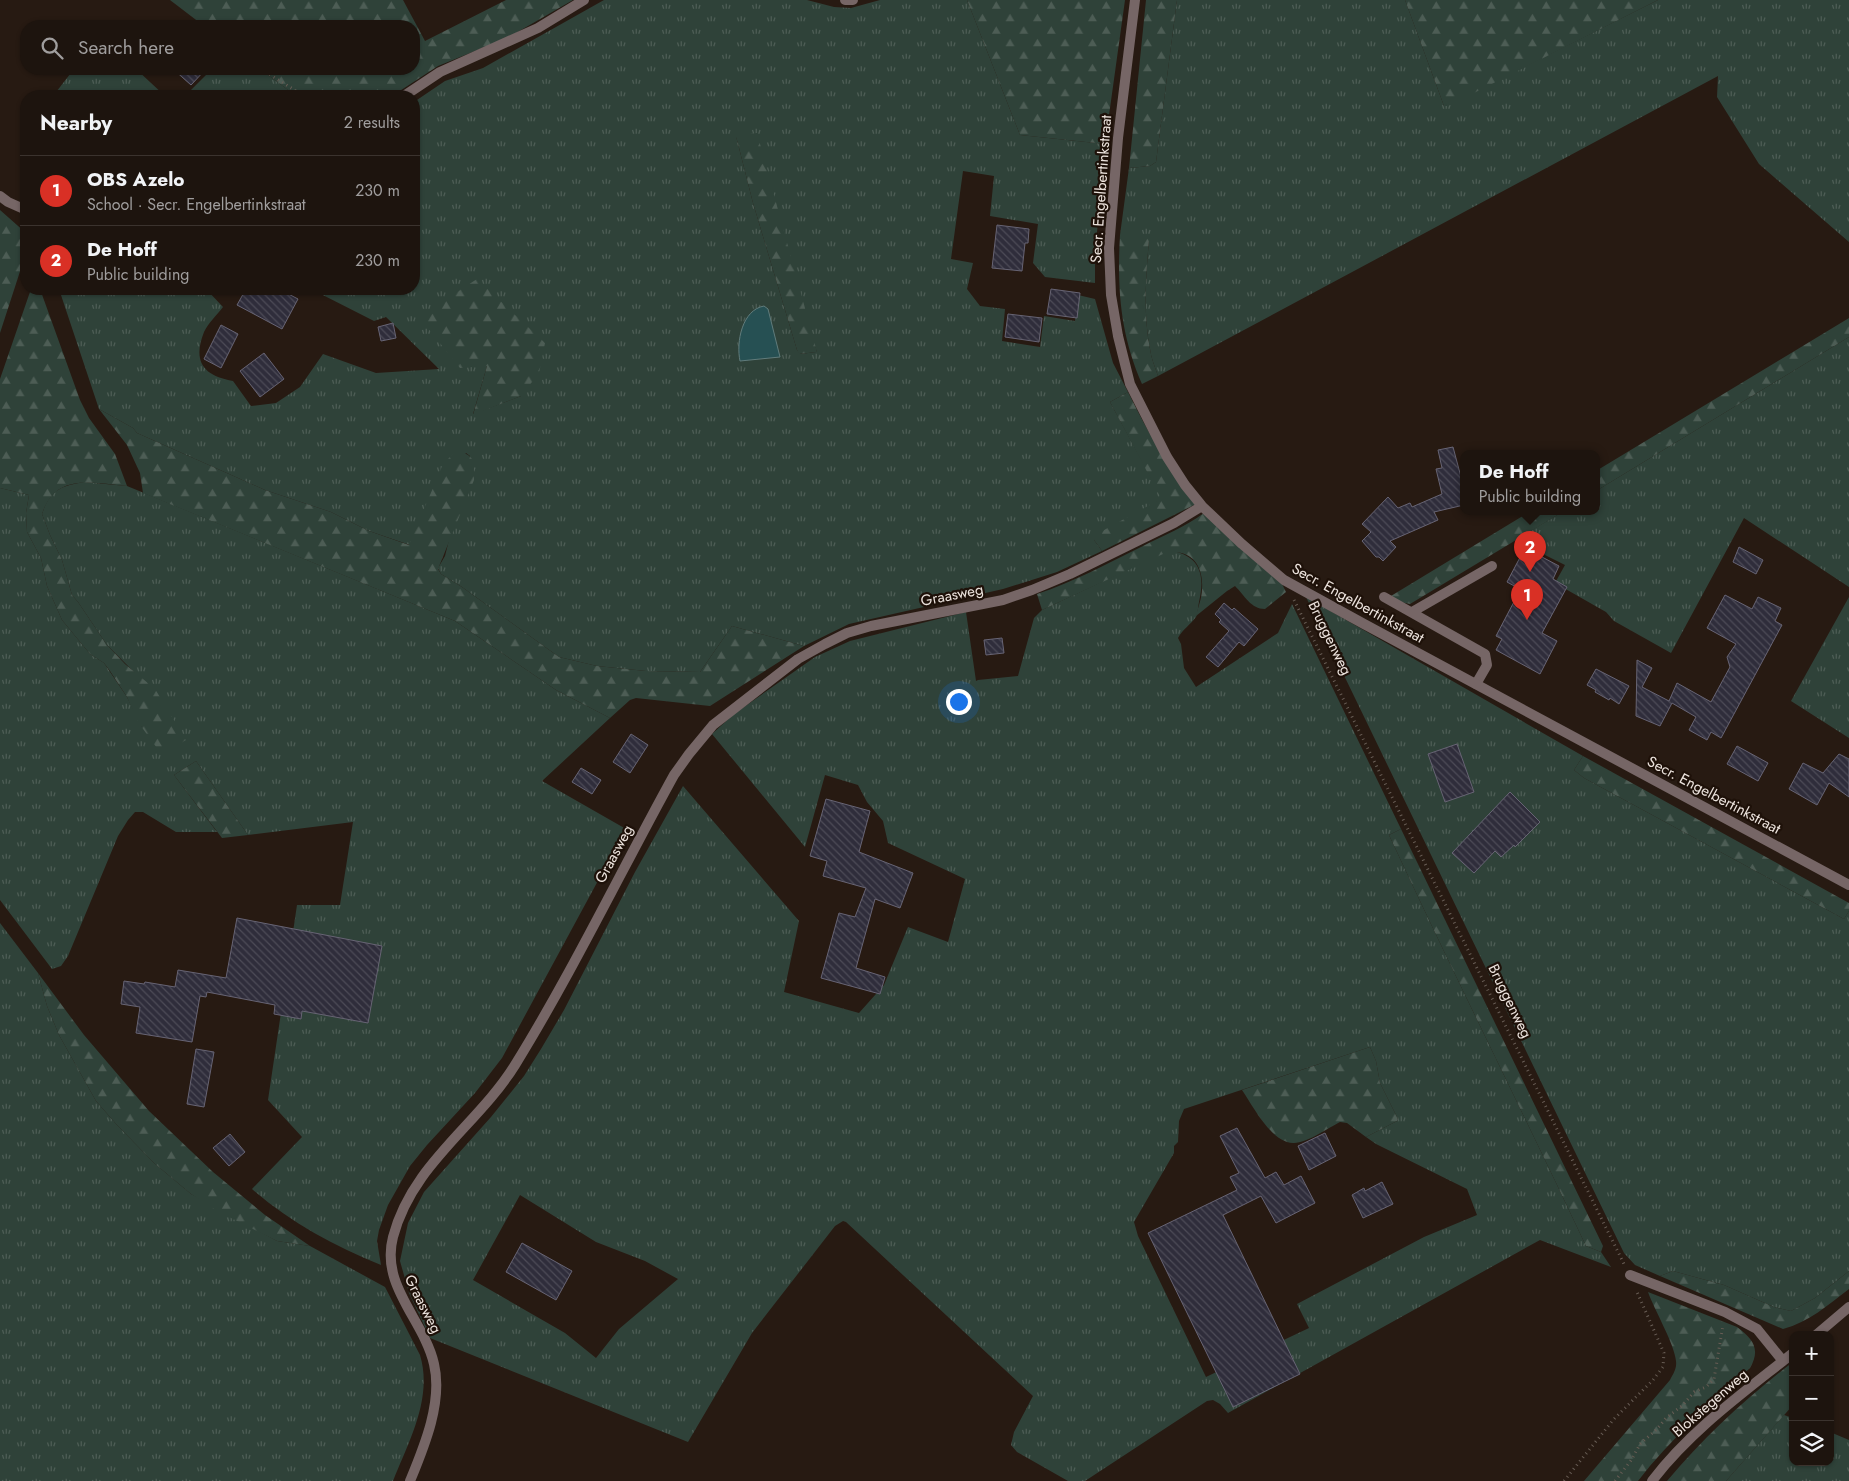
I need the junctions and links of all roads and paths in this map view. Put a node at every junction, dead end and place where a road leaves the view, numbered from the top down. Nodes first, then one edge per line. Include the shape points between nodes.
1 (584, 0) edge
2 (845, 0) edge
3 (853, 0) edge
4 (1135, 0) edge
5 (271, 75) edge
6 (294, 90) edge
7 (413, 90) edge
8 (0, 196) edge
9 (20, 207) edge
10 (1202, 506) junction
11 (1492, 566) dead end
12 (1284, 580) junction
13 (1384, 597) dead end
14 (1412, 612) junction
15 (1476, 684) junction
16 (1849, 885) edge
17 (1630, 1275) junction
18 (1849, 1307) edge
19 (1725, 1312) junction
20 (1821, 1331) edge
21 (1789, 1356) edge
22 (1783, 1361) junction
23 (410, 1481) edge
24 (1564, 1481) edge
25 (1615, 1481) edge
26 (1652, 1481) edge

1 - 7 street via 538,28 440,72
2 - 3 street
4 - 10 street, Secr. Engelbertinkstraat via 1114,182 1109,248 1111,295 1130,384 1167,457
5 - 6 path
8 - 9 street
10 - 12 street, Secr. Engelbertinkstraat
10 - 23 street, Graasweg via 1174,523 1032,590 1003,600 847,633 798,659 713,725 688,754 514,1066 492,1096 438,1154 398,1219 390,1253 392,1276 428,1344 436,1374 431,1423
11 - 14 street
12 - 15 street, Secr. Engelbertinkstraat
12 - 17 path, Bruggenweg
13 - 14 street
14 - 15 street via 1485,654 1487,665
15 - 16 street, Secr. Engelbertinkstraat
17 - 19 street
17 - 24 path, Bruggenweg via 1664,1353 1663,1367 1614,1419
18 - 20 street
19 - 22 street via 1758,1330
19 - 25 path via 1714,1379 1694,1392 1640,1444
21 - 22 street, Blokstegenweg
22 - 26 street, Blokstegenweg via 1706,1422

